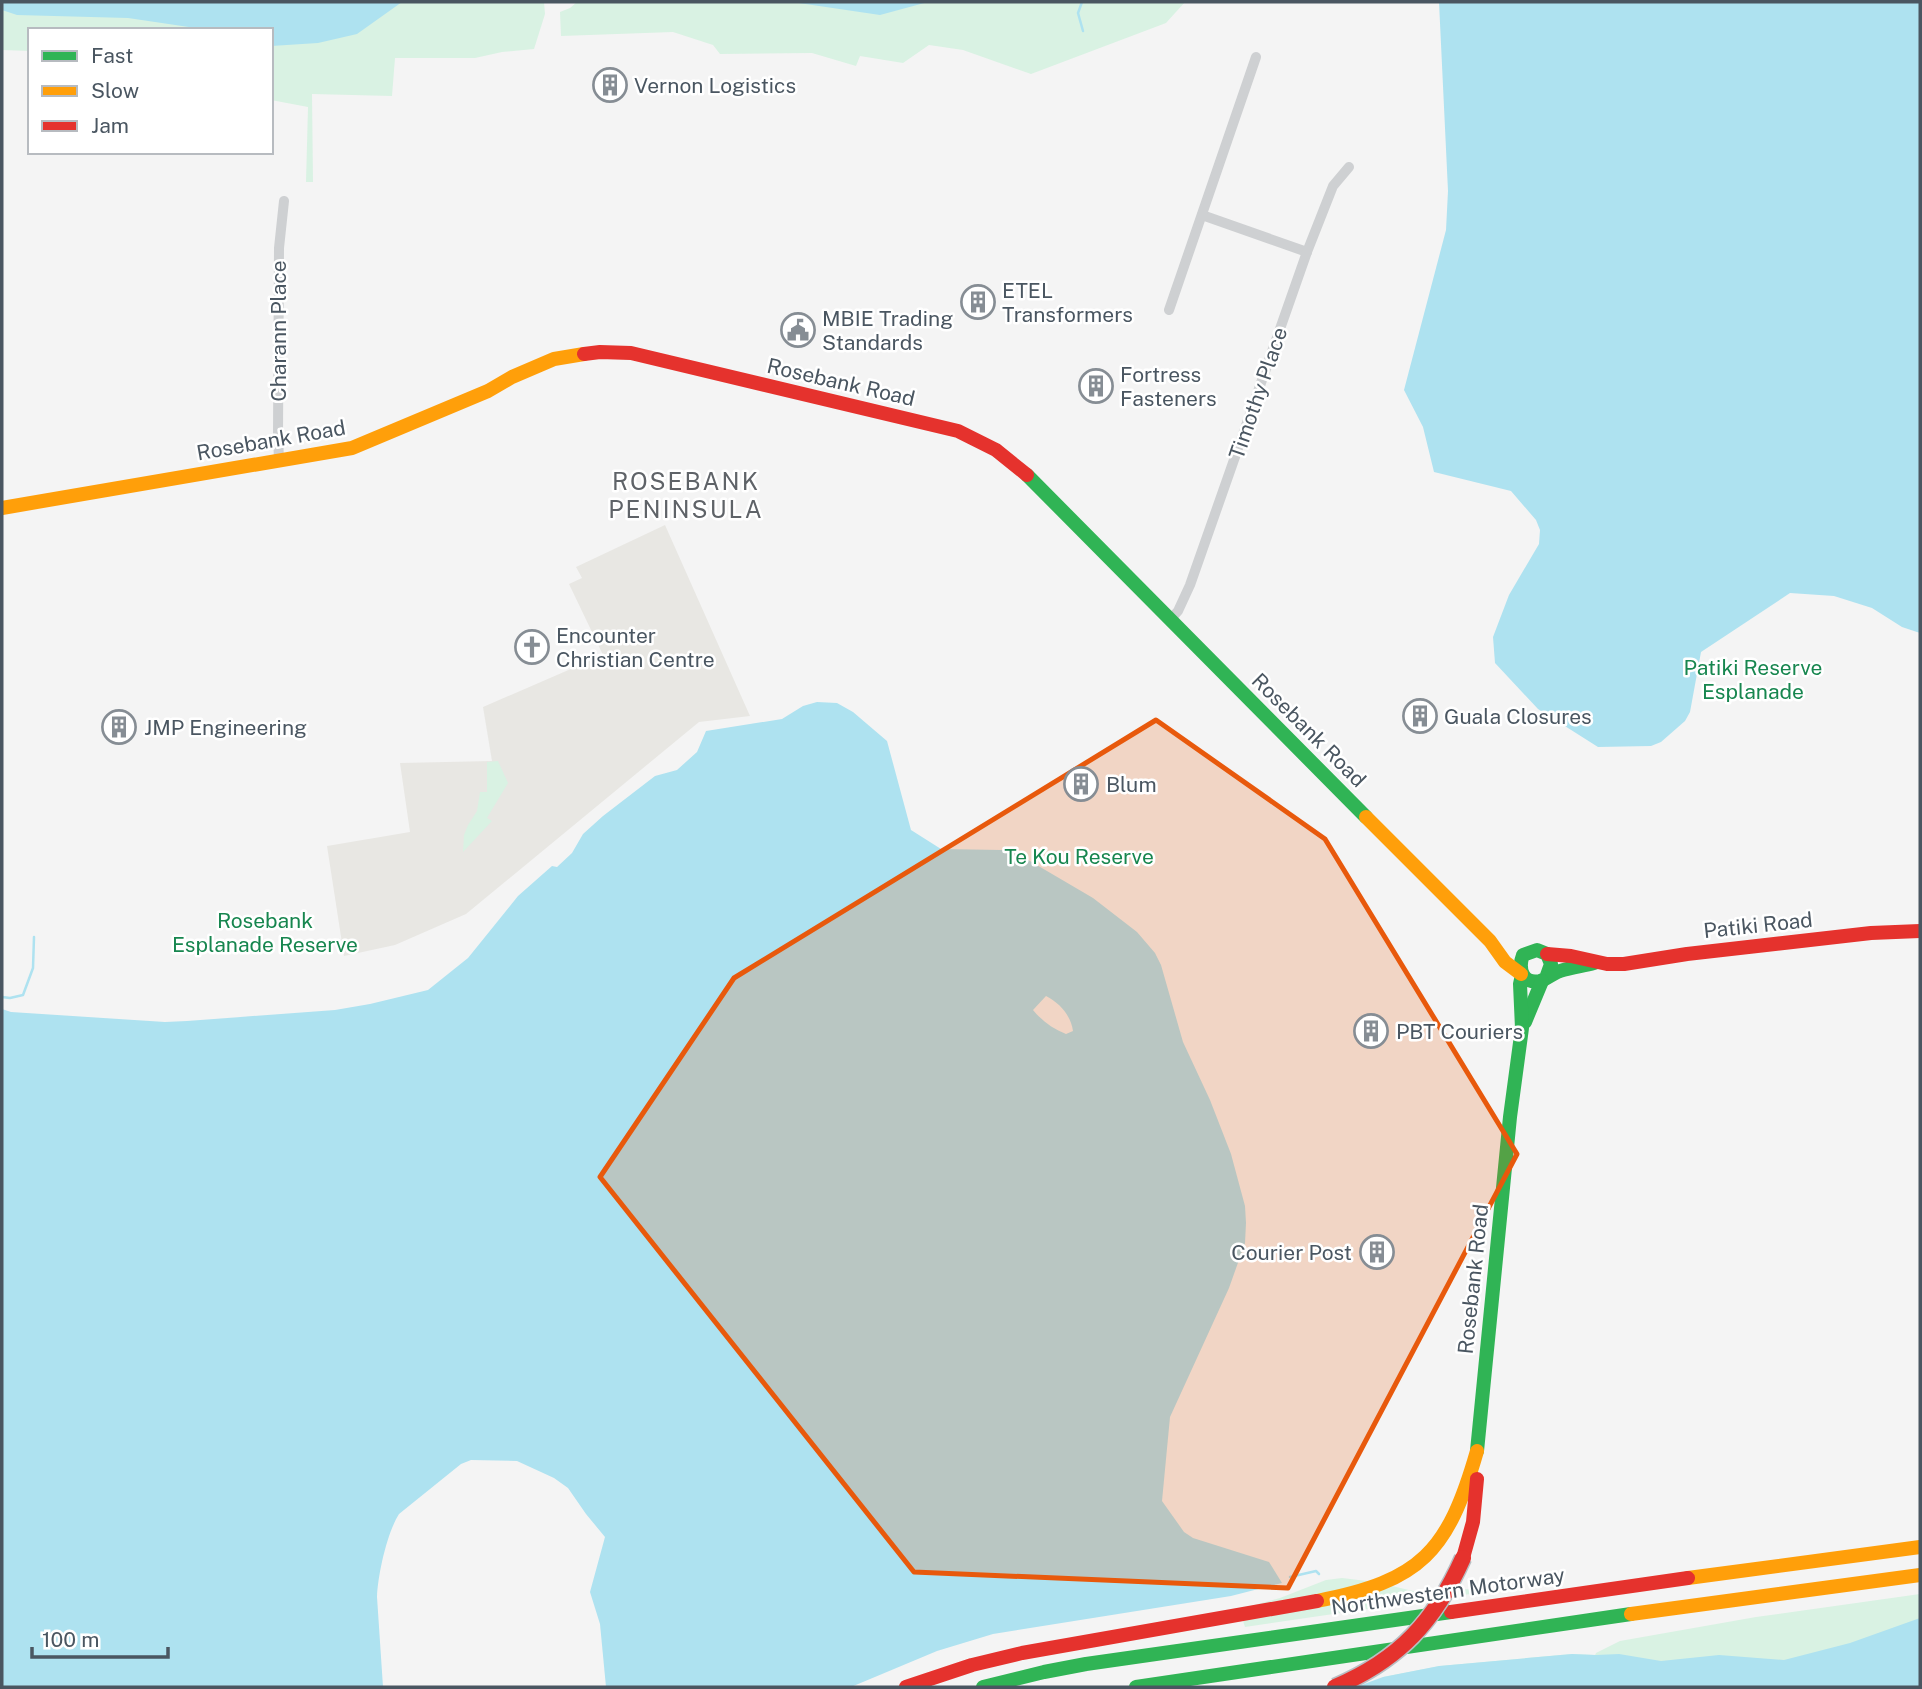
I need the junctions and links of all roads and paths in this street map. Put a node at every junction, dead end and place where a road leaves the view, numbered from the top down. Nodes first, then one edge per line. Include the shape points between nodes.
1 (1256, 57) dead end
2 (1349, 167) dead end
3 (284, 201) dead end
4 (1202, 215) junction
5 (1307, 252) junction
6 (1169, 310) dead end
7 (279, 461) junction
8 (2, 508) edge
9 (1170, 620) junction
10 (1920, 931) edge
11 (1490, 941) junction
12 (1547, 954) junction
13 (1523, 956) junction
14 (1600, 961) junction
15 (1522, 975) junction
16 (1544, 979) junction
17 (1522, 1028) junction
18 (1477, 1451) junction
19 (1920, 1547) edge
20 (1920, 1575) edge
21 (906, 1687) edge
22 (983, 1687) edge
23 (1136, 1687) edge
24 (1335, 1687) edge

1 - 4 street
2 - 5 street, Timothy Place via 1333,186
3 - 7 street, Charann Place via 279,248
4 - 5 street
4 - 6 street
5 - 9 street, Timothy Place via 1190,585
7 - 8 main road, Rosebank Road
7 - 9 main road, Rosebank Road via 365,444 554,359 585,353 631,353 958,431 985,442 1029,477
9 - 11 main road, Rosebank Road
10 - 14 main road, Patiki Road via 1624,964
11 - 13 main road, Rosebank Road
11 - 15 main road, Rosebank Road
12 - 13 main road via 1534,950
12 - 14 main road, Patiki Road
12 - 16 main road via 1552,964
13 - 15 main road
14 - 16 main road, Patiki Road
15 - 16 main road via 1530,981
15 - 17 main road, Rosebank Road
16 - 17 main road, Rosebank Road
17 - 18 main road, Rosebank Road
18 - 21 main road via 1463,1500 1438,1544 1404,1574 1370,1589 1039,1649 959,1668
18 - 24 main road, bridge via 1473,1522 1463,1558 1440,1604 1392,1656
19 - 22 main road, Northwestern Motorway via 1086,1664
20 - 23 main road

